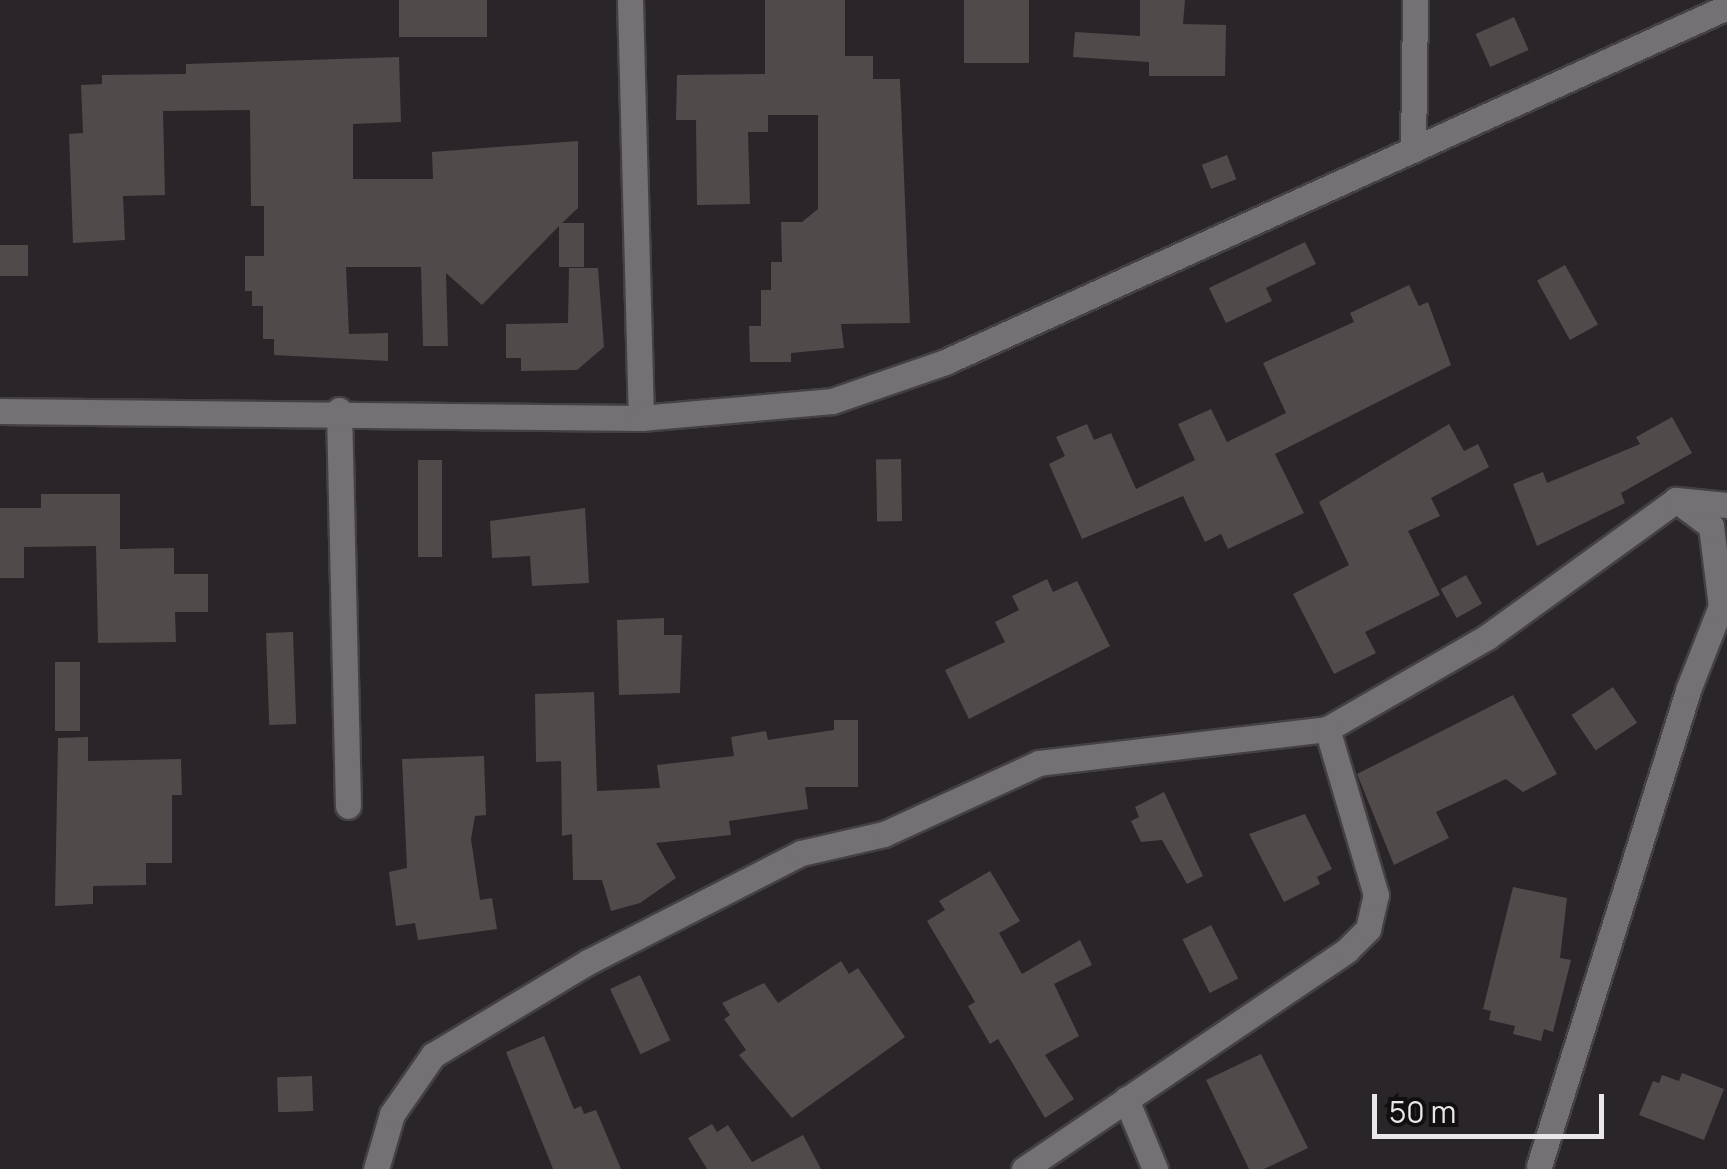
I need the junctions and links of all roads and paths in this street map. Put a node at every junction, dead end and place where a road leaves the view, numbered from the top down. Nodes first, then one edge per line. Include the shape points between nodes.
1 (630, 0) edge
2 (1415, 0) edge
3 (1727, 7) edge
4 (1413, 150) junction
5 (338, 410) junction
6 (0, 411) edge
7 (640, 418) junction
8 (1676, 500) junction
9 (1727, 505) edge
10 (1328, 730) junction
11 (348, 806) dead end
12 (1126, 1100) junction
13 (1538, 1166) dead end
14 (376, 1169) edge
15 (1024, 1169) edge
16 (1155, 1169) edge

1 - 7 street
2 - 4 street
3 - 4 street
4 - 7 street via 945,362 832,401
5 - 6 street
5 - 7 street
5 - 11 street
8 - 9 street
8 - 10 street via 1487,637
8 - 13 street via 1711,526 1721,606 1688,690
10 - 12 street via 1376,895 1368,929 1347,950
10 - 14 street via 1183,741 1039,763 884,834 801,853 588,962 433,1054 392,1114
12 - 15 street
12 - 16 street

